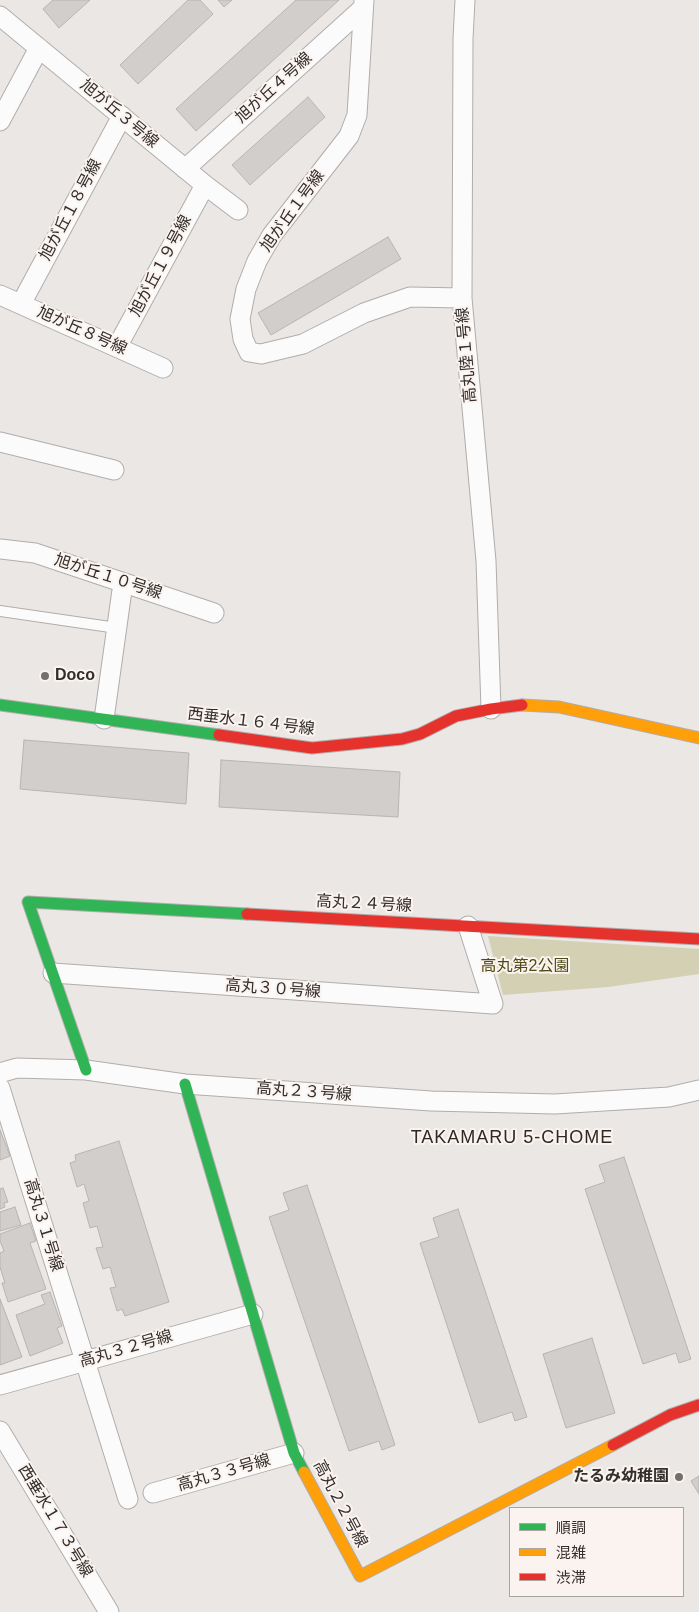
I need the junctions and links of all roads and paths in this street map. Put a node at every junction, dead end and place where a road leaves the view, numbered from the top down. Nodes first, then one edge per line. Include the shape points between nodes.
1 (465, 0) edge
2 (363, 4) edge
3 (0, 16) edge
4 (39, 48) junction
5 (122, 116) junction
6 (0, 121) edge
7 (185, 169) junction
8 (205, 185) junction
9 (238, 210) dead end
10 (0, 295) edge
11 (462, 298) junction
12 (21, 304) junction
13 (117, 347) junction
14 (163, 368) dead end
15 (0, 442) edge
16 (115, 470) dead end
17 (0, 549) edge
18 (123, 583) junction
19 (0, 610) edge
20 (214, 613) dead end
21 (116, 628) junction
22 (0, 705) edge
23 (491, 709) junction
24 (104, 720) junction
25 (699, 738) edge
26 (468, 926) junction
27 (699, 939) edge
28 (53, 974) junction
29 (86, 1070) junction
30 (0, 1073) edge
31 (186, 1084) junction
32 (0, 1088) edge
33 (699, 1090) edge
34 (253, 1314) junction
35 (86, 1361) junction
36 (0, 1385) edge
37 (699, 1406) edge
38 (0, 1431) edge
39 (294, 1453) junction
40 (153, 1493) dead end
41 (128, 1499) dead end
42 (109, 1612) edge

1 - 11 street, 高丸陸１号線
2 - 7 street, 旭が丘４号線
2 - 11 street, 旭が丘１号線 via 357,115 349,136 272,235 257,261 246,289 240,319 243,339 249,352 261,354 303,344 364,313 410,297
3 - 4 street, 旭が丘３号線
4 - 5 street, 旭が丘３号線
4 - 6 street
5 - 7 street, 旭が丘３号線
5 - 12 street, 旭が丘１８号線
7 - 8 street, 旭が丘３号線
8 - 9 street, 旭が丘３号線
8 - 13 street, 旭が丘１９号線
10 - 12 street, 旭が丘８号線
11 - 23 street, 高丸陸１号線 via 486,561
12 - 13 street, 旭が丘８号線
13 - 14 street, 旭が丘８号線
15 - 16 street
17 - 18 street, 旭が丘１０号線 via 35,553
18 - 20 street, 旭が丘１０号線
18 - 21 street
19 - 21 lane
21 - 24 street
22 - 24 street, 西垂水１６４号線
23 - 24 street, 西垂水１６４号線 via 456,716 402,739 312,748
23 - 25 street, 西垂水１６４号線 via 525,705 559,707
26 - 27 street, 高丸２４号線
26 - 28 street, 高丸２４号線 via 28,902
26 - 28 street, 高丸３０号線 via 493,1004
28 - 29 street
29 - 30 street, 高丸２３号線 via 18,1068
29 - 31 street, 高丸２３号線
31 - 33 street, 高丸２３号線 via 431,1101 555,1104 669,1097
31 - 34 street, 高丸２２号線
32 - 35 street, 高丸３１号線
34 - 35 street, 高丸３２号線
34 - 39 street, 高丸２２号線
35 - 36 street, 高丸３２号線
35 - 41 street, 高丸３１号線
37 - 39 street, 高丸２２号線 via 670,1415 360,1576
38 - 42 street, 西垂水１７３号線
39 - 40 street, 高丸３３号線

